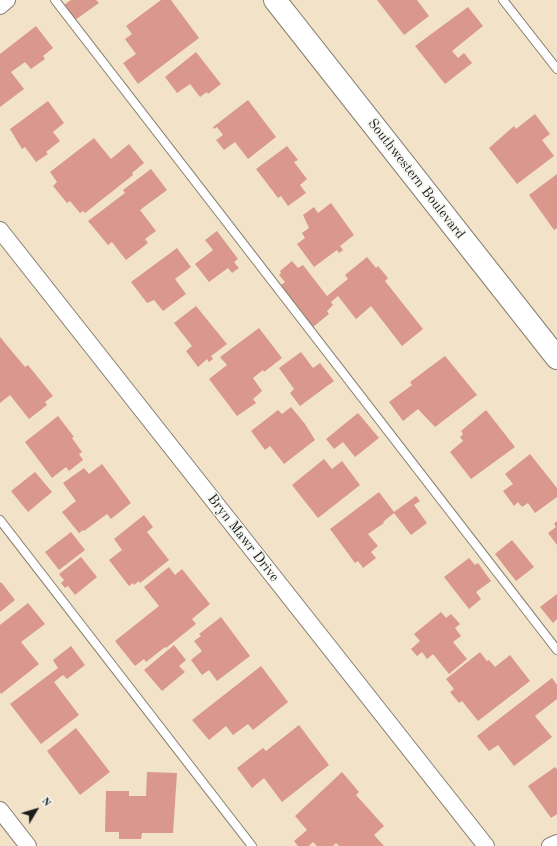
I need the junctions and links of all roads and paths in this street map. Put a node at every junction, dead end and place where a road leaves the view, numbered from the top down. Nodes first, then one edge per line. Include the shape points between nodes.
1 (7, 0) edge
2 (55, 0) edge
3 (274, 0) edge
4 (503, 0) edge
5 (0, 6) edge
6 (557, 69) edge
7 (0, 230) edge
8 (557, 358) edge
9 (0, 520) edge
10 (557, 650) edge
11 (0, 810) edge
12 (557, 843) edge
13 (28, 846) edge
14 (252, 846) edge
15 (486, 846) edge
16 (550, 846) edge

1 - 5 street
2 - 10 lane
3 - 8 street, Southwestern Boulevard
4 - 6 lane
7 - 15 street, Bryn Mawr Drive
9 - 14 lane
11 - 13 street
12 - 16 street

